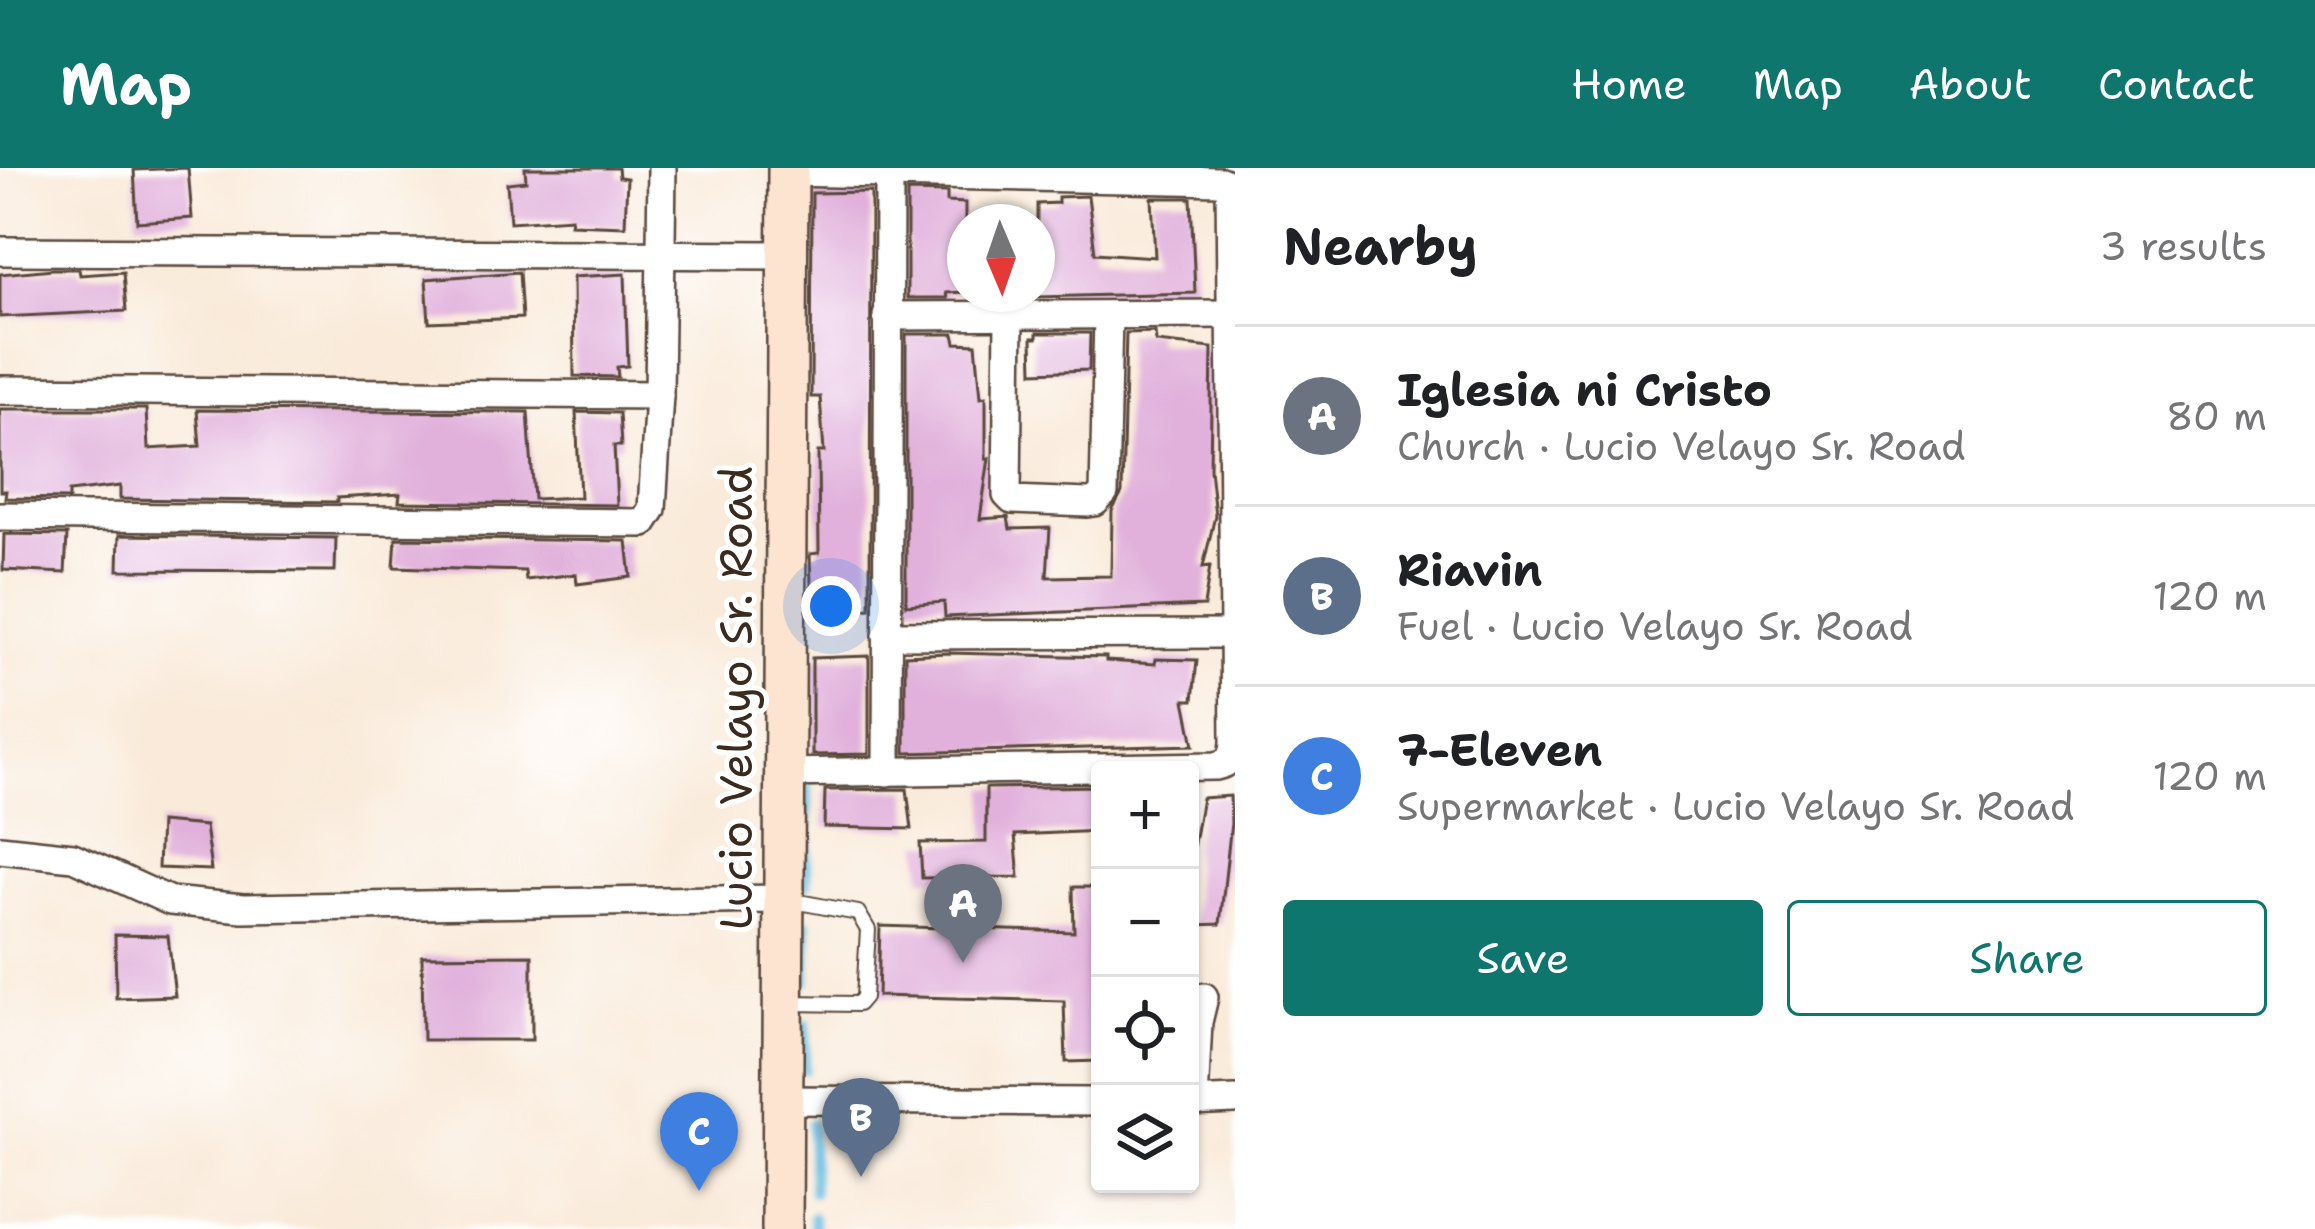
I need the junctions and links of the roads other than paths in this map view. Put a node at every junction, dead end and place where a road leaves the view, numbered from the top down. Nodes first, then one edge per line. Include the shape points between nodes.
1 (662, 168) edge
2 (788, 170) edge
3 (890, 175) junction
4 (0, 251) edge
5 (662, 254) junction
6 (788, 255) junction
7 (1233, 314) edge
8 (887, 316) junction
9 (1009, 316) junction
10 (1108, 316) junction
11 (0, 390) edge
12 (659, 395) junction
13 (0, 516) edge
14 (1232, 634) edge
15 (886, 635) junction
16 (887, 772) junction
17 (784, 773) junction
18 (0, 849) edge
19 (783, 899) junction
20 (1204, 997) dead end
21 (782, 1003) junction
22 (1193, 1085) edge
23 (781, 1100) junction
24 (1235, 1100) edge
25 (1091, 1102) edge
26 (1199, 1102) edge
27 (782, 1229) edge

1 - 5 street
2 - 3 street
2 - 6 main road, Lucio Velayo Sr. Road
3 - 7 street via 1228,183
3 - 8 street
4 - 5 street
5 - 6 street
5 - 12 street
6 - 17 main road, Lucio Velayo Sr. Road
7 - 10 street
7 - 14 street
8 - 9 street
8 - 15 street
9 - 10 street
9 - 10 street via 1007,495 1088,503 1104,493
11 - 12 street
12 - 13 street via 652,509 643,523
14 - 15 street
14 - 16 street via 1234,743 1226,764
15 - 16 street
16 - 17 street
17 - 19 main road, Lucio Velayo Sr. Road
18 - 19 street via 73,856 170,901 243,908
19 - 21 main road, Lucio Velayo Sr. Road
19 - 21 lane via 858,913 868,930 858,1004
20 - 22 street
21 - 23 main road, Lucio Velayo Sr. Road
23 - 25 street
23 - 27 main road, Lucio Velayo Sr. Road
24 - 26 street

